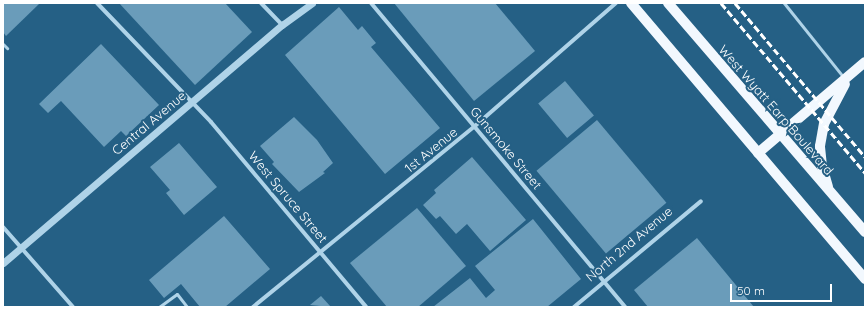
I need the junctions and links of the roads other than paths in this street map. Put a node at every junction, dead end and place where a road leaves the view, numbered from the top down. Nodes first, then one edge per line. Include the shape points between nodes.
1 (97, 3) edge
2 (261, 3) edge
3 (312, 3) edge
4 (371, 3) edge
5 (616, 3) edge
6 (631, 3) edge
7 (668, 3) edge
8 (784, 3) edge
9 (282, 25) junction
10 (3, 44) edge
11 (7, 48) dead end
12 (865, 62) edge
13 (848, 77) junction
14 (192, 102) junction
15 (475, 126) junction
16 (780, 134) junction
17 (758, 153) junction
18 (830, 192) junction
19 (701, 201) dead end
20 (3, 227) edge
21 (865, 232) edge
22 (22, 247) junction
23 (321, 253) junction
24 (3, 263) edge
25 (865, 279) edge
26 (604, 282) junction
27 (73, 307) edge
28 (160, 307) edge
29 (187, 307) edge
30 (253, 307) edge
31 (366, 307) edge
32 (574, 307) edge
33 (625, 307) edge

1 - 14 street, West Spruce Street
2 - 9 street
3 - 9 street, Central Avenue
4 - 15 street, Gunsmoke Street
5 - 15 street, 1st Avenue
6 - 17 main road
7 - 16 main road, West Wyatt Earp Boulevard
8 - 13 lane
9 - 14 street, Central Avenue
10 - 11 lane
12 - 13 main road
13 - 16 main road
13 - 18 main road via 829,113 822,133 822,166
14 - 22 street, Central Avenue
14 - 23 street, West Spruce Street
15 - 23 street, 1st Avenue
15 - 26 street, Gunsmoke Street
16 - 17 main road
16 - 18 main road, West Wyatt Earp Boulevard
17 - 25 main road
18 - 21 main road, West Wyatt Earp Boulevard
19 - 26 street, North 2nd Avenue
20 - 22 street
22 - 24 street, Central Avenue
22 - 27 street
23 - 30 street, 1st Avenue
23 - 31 street, West Spruce Street
26 - 32 street, North 2nd Avenue
26 - 33 street, Gunsmoke Street
28 - 29 lane via 177,294

